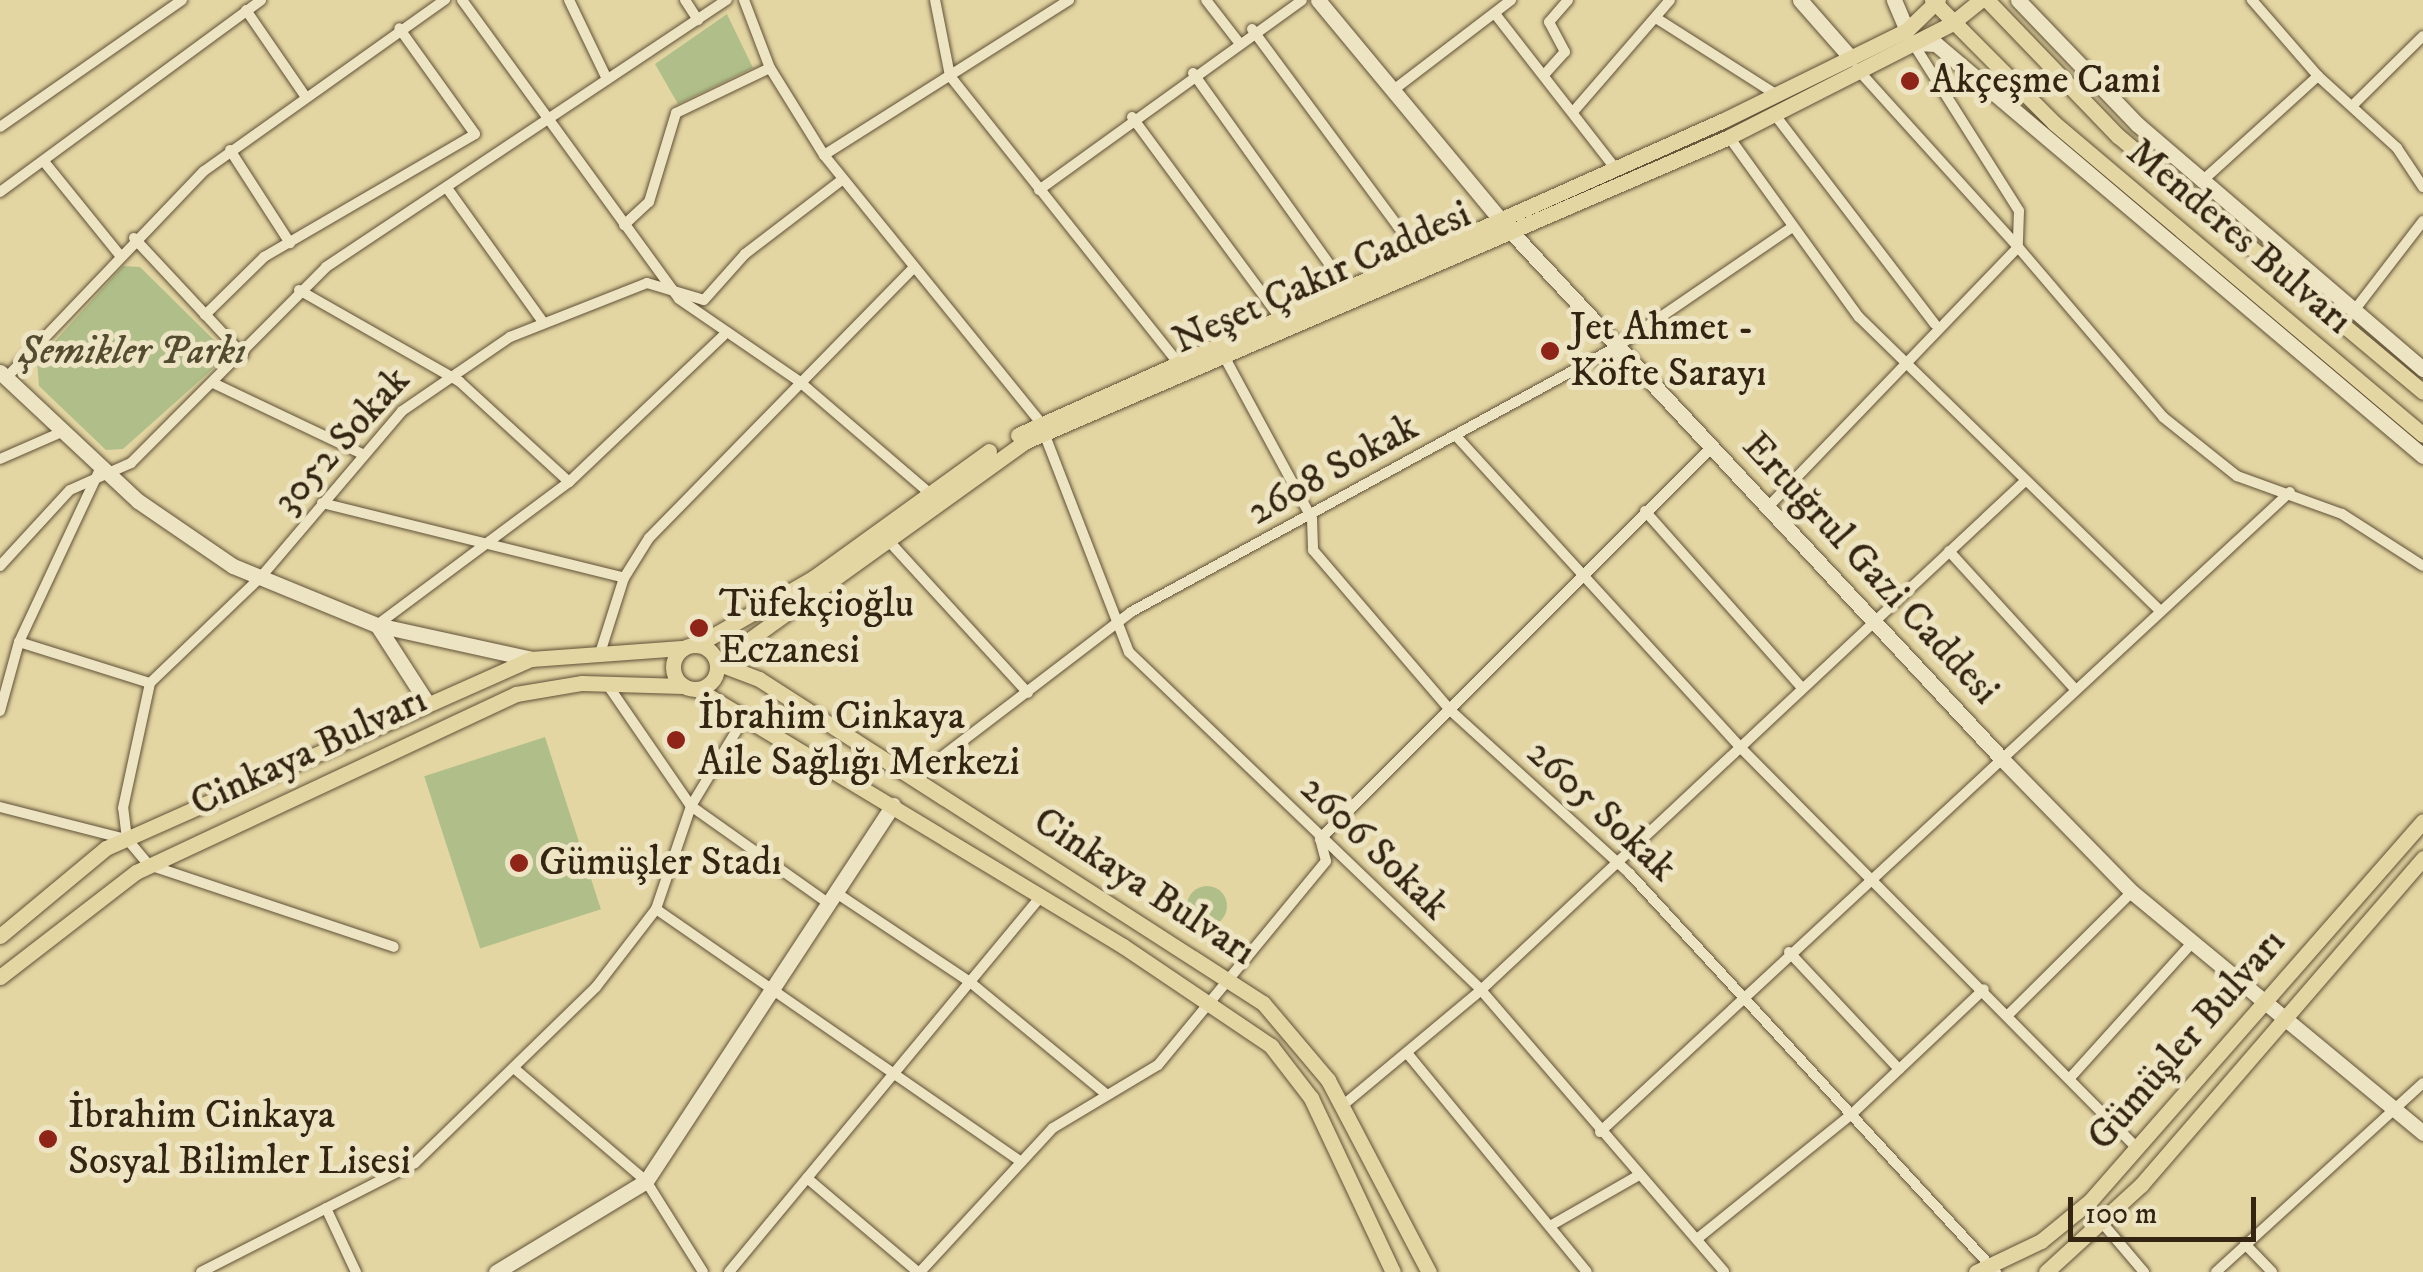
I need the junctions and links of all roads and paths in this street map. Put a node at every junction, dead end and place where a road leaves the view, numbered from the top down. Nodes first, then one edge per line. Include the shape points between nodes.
1 (182, 0) edge
2 (261, 0) edge
3 (445, 0) edge
4 (462, 0) edge
5 (570, 0) edge
6 (684, 0) edge
7 (727, 0) edge
8 (744, 0) edge
9 (934, 0) edge
10 (1070, 0) edge
11 (1206, 0) edge
12 (1302, 0) edge
13 (1318, 0) edge
14 (1511, 0) edge
15 (1568, 0) edge
16 (1670, 0) edge
17 (1800, 0) edge
18 (1894, 0) edge
19 (1984, 0) edge
20 (2018, 0) edge
21 (2252, 0) edge
22 (1935, 1) edge
23 (246, 10) junction
24 (1496, 15) junction
25 (1656, 18) junction
26 (698, 20) junction
27 (1952, 24) junction
28 (399, 28) junction
29 (1252, 29) junction
30 (2423, 36) edge
31 (1910, 37) junction
32 (1237, 40) junction
33 (1851, 58) junction
34 (770, 68) junction
35 (1193, 73) junction
36 (1859, 74) junction
37 (1544, 75) junction
38 (950, 76) junction
39 (2318, 76) junction
40 (608, 78) junction
41 (1396, 88) junction
42 (1777, 95) junction
43 (305, 96) junction
44 (2354, 105) junction
45 (1573, 112) junction
46 (1775, 115) junction
47 (1132, 116) junction
48 (552, 118) junction
49 (0, 127) edge
50 (1729, 137) junction
51 (230, 150) junction
52 (824, 155) junction
53 (46, 164) junction
54 (1616, 169) junction
55 (842, 179) junction
56 (2201, 182) junction
57 (2423, 187) edge
58 (447, 188) junction
59 (1038, 190) junction
60 (0, 192) edge
61 (2423, 221) edge
62 (624, 226) junction
63 (1507, 227) junction
64 (1792, 228) junction
65 (134, 238) junction
66 (290, 243) junction
67 (2018, 247) junction
68 (119, 254) junction
69 (1420, 256) junction
70 (911, 270) junction
71 (300, 290) junction
72 (1348, 290) junction
73 (672, 291) junction
74 (2352, 313) junction
75 (205, 315) junction
76 (1282, 319) junction
77 (543, 322) junction
78 (1935, 324) junction
79 (723, 336) junction
80 (1618, 346) junction
81 (243, 355) junction
82 (1226, 358) junction
83 (1178, 363) junction
84 (1909, 368) junction
85 (2423, 370) edge
86 (3, 375) edge
87 (442, 376) junction
88 (800, 382) junction
89 (216, 384) junction
90 (2423, 392) edge
91 (1043, 428) junction
92 (64, 431) junction
93 (2423, 435) edge
94 (1456, 437) junction
95 (1712, 447) junction
96 (360, 453) junction
97 (2423, 456) edge
98 (0, 459) edge
99 (100, 469) junction
100 (2026, 480) junction
101 (569, 482) junction
102 (927, 491) junction
103 (2290, 492) junction
104 (322, 504) junction
105 (1768, 507) junction
106 (1645, 511) junction
107 (1312, 519) junction
108 (886, 537) junction
109 (486, 544) junction
110 (1949, 552) junction
111 (0, 566) edge
112 (2423, 566) edge
113 (1579, 576) junction
114 (260, 578) junction
115 (624, 578) junction
116 (2159, 610) junction
117 (1873, 622) junction
118 (376, 625) junction
119 (1118, 628) junction
120 (19, 642) junction
121 (690, 646) junction
122 (602, 650) junction
123 (531, 659) junction
124 (717, 663) junction
125 (150, 683) junction
126 (607, 684) junction
127 (1801, 687) junction
128 (690, 688) junction
129 (2076, 690) junction
130 (1028, 693) junction
131 (428, 704) junction
132 (1450, 710) junction
133 (0, 711) edge
134 (747, 714) junction
135 (1738, 746) junction
136 (2003, 760) junction
137 (914, 778) junction
138 (894, 805) junction
139 (691, 806) junction
140 (0, 807) edge
141 (2423, 821) edge
142 (1320, 838) junction
143 (127, 839) junction
144 (2423, 858) edge
145 (149, 865) junction
146 (1611, 865) junction
147 (1871, 875) junction
148 (2132, 892) junction
149 (1041, 896) junction
150 (832, 898) junction
151 (656, 909) junction
152 (0, 936) edge
153 (2192, 944) junction
154 (394, 946) dead end
155 (1789, 952) junction
156 (0, 977) edge
157 (1225, 977) junction
158 (970, 982) junction
159 (773, 987) junction
160 (1984, 989) junction
161 (1481, 990) junction
162 (1743, 995) junction
163 (2260, 1003) junction
164 (1216, 1004) junction
165 (2008, 1014) junction
166 (2278, 1019) junction
167 (1407, 1053) junction
168 (515, 1069) junction
169 (1899, 1069) junction
170 (892, 1076) junction
171 (2070, 1078) junction
172 (2423, 1083) edge
173 (1106, 1094) junction
174 (1342, 1106) junction
175 (2391, 1109) junction
176 (1853, 1113) junction
177 (1600, 1132) junction
178 (2423, 1134) edge
179 (2138, 1149) junction
180 (1021, 1162) junction
181 (1638, 1175) junction
182 (808, 1178) junction
183 (646, 1181) junction
184 (326, 1208) junction
185 (2104, 1225) junction
186 (1550, 1226) junction
187 (1697, 1239) junction
188 (2244, 1244) junction
189 (520, 1266) edge
190 (1988, 1270) edge
191 (201, 1272) edge
192 (356, 1272) edge
193 (496, 1272) edge
194 (703, 1272) edge
195 (729, 1272) edge
196 (919, 1272) edge
197 (1393, 1272) edge
198 (1428, 1272) edge
199 (1587, 1272) edge
200 (1724, 1272) edge
201 (2046, 1272) edge
202 (2144, 1272) edge
203 (2216, 1272) edge
204 (2272, 1272) edge

1 - 49 street
2 - 23 street
3 - 28 street
4 - 48 street
5 - 40 street
6 - 26 street
7 - 26 street
8 - 34 street, 2606 Sokak
9 - 38 street
10 - 38 street
11 - 32 street
12 - 29 street
13 - 41 main road, Ertuğrul Gazi Caddesi
14 - 24 street
15 - 37 street via 1549,22 1565,52
16 - 25 street
17 - 33 main road
18 - 31 main road
19 - 27 main road, Neşet Çakır Caddesi
19 - 90 main road, Menderes Bulvarı via 2118,136
20 - 56 main road
21 - 39 street
22 - 27 main road, Menderes Bulvarı
22 - 31 main road, Neşet Çakır Caddesi
23 - 43 street
23 - 53 street
24 - 37 street
24 - 41 street
25 - 42 street
25 - 45 street
26 - 40 street
27 - 31 main road, Neşet Çakır Caddesi
27 - 93 main road, Menderes Bulvarı via 2054,124
28 - 43 street
28 - 66 street via 475,134
29 - 32 street
29 - 69 street
30 - 44 street
31 - 33 main road, Neşet Çakır Caddesi
31 - 36 main road, Neşet Çakır Caddesi
31 - 67 street via 2019,211
31 - 97 main road via 1936,44
32 - 35 street
33 - 36 street
33 - 42 main road, Neşet Çakır Caddesi
34 - 52 street, 2606 Sokak
34 - 62 street via 676,114 649,202
35 - 47 street
35 - 72 street
36 - 46 main road, Neşet Çakır Caddesi
36 - 67 street
37 - 45 street
38 - 52 street
38 - 59 street
39 - 44 street
39 - 56 street
40 - 48 street
41 - 63 main road, Ertuğrul Gazi Caddesi
42 - 54 main road, Neşet Çakır Caddesi
43 - 51 street
44 - 57 street
45 - 54 street
46 - 50 main road, Neşet Çakır Caddesi
46 - 78 street
47 - 59 street
47 - 76 street
48 - 58 street
48 - 62 street
50 - 63 main road, Neşet Çakır Caddesi
50 - 64 street
51 - 65 street
51 - 66 street
52 - 55 street, 2606 Sokak
53 - 60 street
53 - 68 street
54 - 63 main road, Neşet Çakır Caddesi
55 - 70 street, 2606 Sokak
55 - 73 street, 3052 Sokak via 745,254 704,300
56 - 74 main road
58 - 71 street
58 - 77 street
59 - 83 street
61 - 74 street
62 - 73 street
63 - 69 main road, Neşet Çakır Caddesi
63 - 80 main road, Ertuğrul Gazi Caddesi
63 - 82 main road, Neşet Çakır Caddesi
64 - 80 street, 2608 Sokak
64 - 84 street
65 - 68 street
65 - 75 street
66 - 75 street
67 - 78 street
67 - 103 street via 2163,417 2236,476
68 - 86 street
69 - 72 main road, Neşet Çakır Caddesi
70 - 88 street
70 - 91 street, 2606 Sokak
71 - 81 street
71 - 87 street
72 - 76 main road, Neşet Çakır Caddesi
73 - 77 street, 3052 Sokak via 647,284
73 - 79 street
74 - 85 main road
75 - 81 street
76 - 83 main road, Neşet Çakır Caddesi
77 - 87 street, 3052 Sokak
78 - 84 street
79 - 88 street
79 - 101 street
80 - 94 street, 2608 Sokak
80 - 95 main road, Ertuğrul Gazi Caddesi
81 - 89 street
82 - 91 main road, Neşet Çakır Caddesi
82 - 107 street, 2605 Sokak
83 - 91 main road, Neşet Çakır Caddesi
84 - 100 street
84 - 105 street
86 - 92 main road
87 - 96 street, 3052 Sokak
87 - 101 street via 460,382
88 - 102 street
88 - 115 street via 649,538
89 - 96 street
89 - 99 street via 131,463
91 - 102 main road, Neşet Çakır Caddesi
91 - 108 main road, Neşet Çakır Caddesi
91 - 119 street, 2606 Sokak
92 - 98 street
92 - 99 main road
94 - 107 street, 2608 Sokak
94 - 113 street
95 - 105 main road, Ertuğrul Gazi Caddesi
95 - 106 street
96 - 104 street, 3052 Sokak
99 - 111 street
99 - 114 main road
99 - 120 street
100 - 110 street
100 - 116 street
101 - 109 street
102 - 121 main road, Neşet Çakır Caddesi via 813,578
103 - 112 street
103 - 116 street
104 - 109 street
104 - 114 street, 3052 Sokak
105 - 117 main road, Ertuğrul Gazi Caddesi
106 - 113 street
106 - 127 street
107 - 119 street, 2608 Sokak via 1131,612
107 - 132 street, 2605 Sokak via 1312,550
108 - 124 main road, Neşet Çakır Caddesi
108 - 130 street
109 - 115 street
109 - 118 street
110 - 117 street
110 - 129 street
113 - 132 street
113 - 135 street
114 - 118 main road
114 - 125 street, 3052 Sokak
115 - 122 street
116 - 129 street
117 - 127 street
117 - 136 main road, Ertuğrul Gazi Caddesi
118 - 123 main road
118 - 131 main road
119 - 130 street, 2608 Sokak
119 - 142 street, 2606 Sokak via 1129,652
120 - 125 street
120 - 133 street
121 - 122 main road, Cinkaya Bulvarı
121 - 124 main road, Cinkaya Bulvarı
121 - 128 main road via 672,668
122 - 123 main road, Cinkaya Bulvarı
123 - 131 main road, Cinkaya Bulvarı
124 - 128 main road, Neşet Çakır Caddesi via 713,680
124 - 137 main road, Cinkaya Bulvarı
125 - 143 street via 123,808
126 - 128 main road, Cinkaya Bulvarı
126 - 139 street
126 - 145 main road, Cinkaya Bulvarı via 516,694
127 - 135 street
128 - 134 main road, Cinkaya Bulvarı
129 - 136 street
130 - 137 street, 2608 Sokak
131 - 143 main road, Cinkaya Bulvarı
132 - 142 street
132 - 146 street, 2605 Sokak
134 - 138 main road, Cinkaya Bulvarı
134 - 139 street
135 - 146 street
135 - 147 street
136 - 147 street
136 - 148 main road, Ertuğrul Gazi Caddesi
137 - 157 main road, Cinkaya Bulvarı
138 - 149 main road, Cinkaya Bulvarı
138 - 150 main road
139 - 150 street
139 - 151 street
140 - 143 street
141 - 163 main road, Gümüşler Bulvarı
142 - 157 street via 1326,861
142 - 161 street, 2606 Sokak
143 - 145 street
143 - 152 main road, Cinkaya Bulvarı via 60,882
144 - 166 main road, Gümüşler Bulvarı
145 - 154 street
145 - 156 main road, Cinkaya Bulvarı via 90,898
146 - 161 street
146 - 162 street, 2605 Sokak
147 - 155 street
147 - 160 street
148 - 153 main road, Ertuğrul Gazi Caddesi
148 - 165 street
149 - 158 street
149 - 164 main road, Cinkaya Bulvarı
150 - 158 street
150 - 159 main road
151 - 159 street
151 - 168 street via 630,951
153 - 163 main road, Ertuğrul Gazi Caddesi
153 - 171 street
155 - 162 street
155 - 169 street
157 - 164 street
157 - 174 main road, Cinkaya Bulvarı via 1295,1035
158 - 170 street
158 - 173 street
159 - 170 street
159 - 183 main road
160 - 165 street
160 - 169 street
161 - 167 street
161 - 177 street, 2606 Sokak
162 - 176 street, 2605 Sokak
162 - 177 street
163 - 166 main road, Ertuğrul Gazi Caddesi
163 - 179 main road, Gümüşler Bulvarı
164 - 173 street via 1158,1065
164 - 197 main road, Cinkaya Bulvarı via 1271,1046 1311,1098
165 - 171 street
166 - 175 main road, Ertuğrul Gazi Caddesi
166 - 185 main road, Gümüşler Bulvarı
167 - 174 street
167 - 186 street
168 - 183 street
168 - 184 street via 414,1163
169 - 176 street
170 - 180 street
170 - 182 street
171 - 179 street
172 - 175 street
173 - 180 street
174 - 198 main road, Cinkaya Bulvarı
175 - 178 main road, Ertuğrul Gazi Caddesi
175 - 188 street
176 - 187 street
176 - 190 street, 2605 Sokak
177 - 181 street, 2606 Sokak
179 - 190 main road, Gümüşler Bulvarı via 2041,1241
180 - 196 street
181 - 186 street
181 - 187 street, 2606 Sokak
182 - 195 street
182 - 196 street
183 - 189 main road
183 - 194 street
184 - 191 street
184 - 192 street
185 - 201 main road, Gümüşler Bulvarı
185 - 202 street
186 - 199 street
187 - 200 street, 2606 Sokak
188 - 203 street
188 - 204 street
189 - 193 main road

